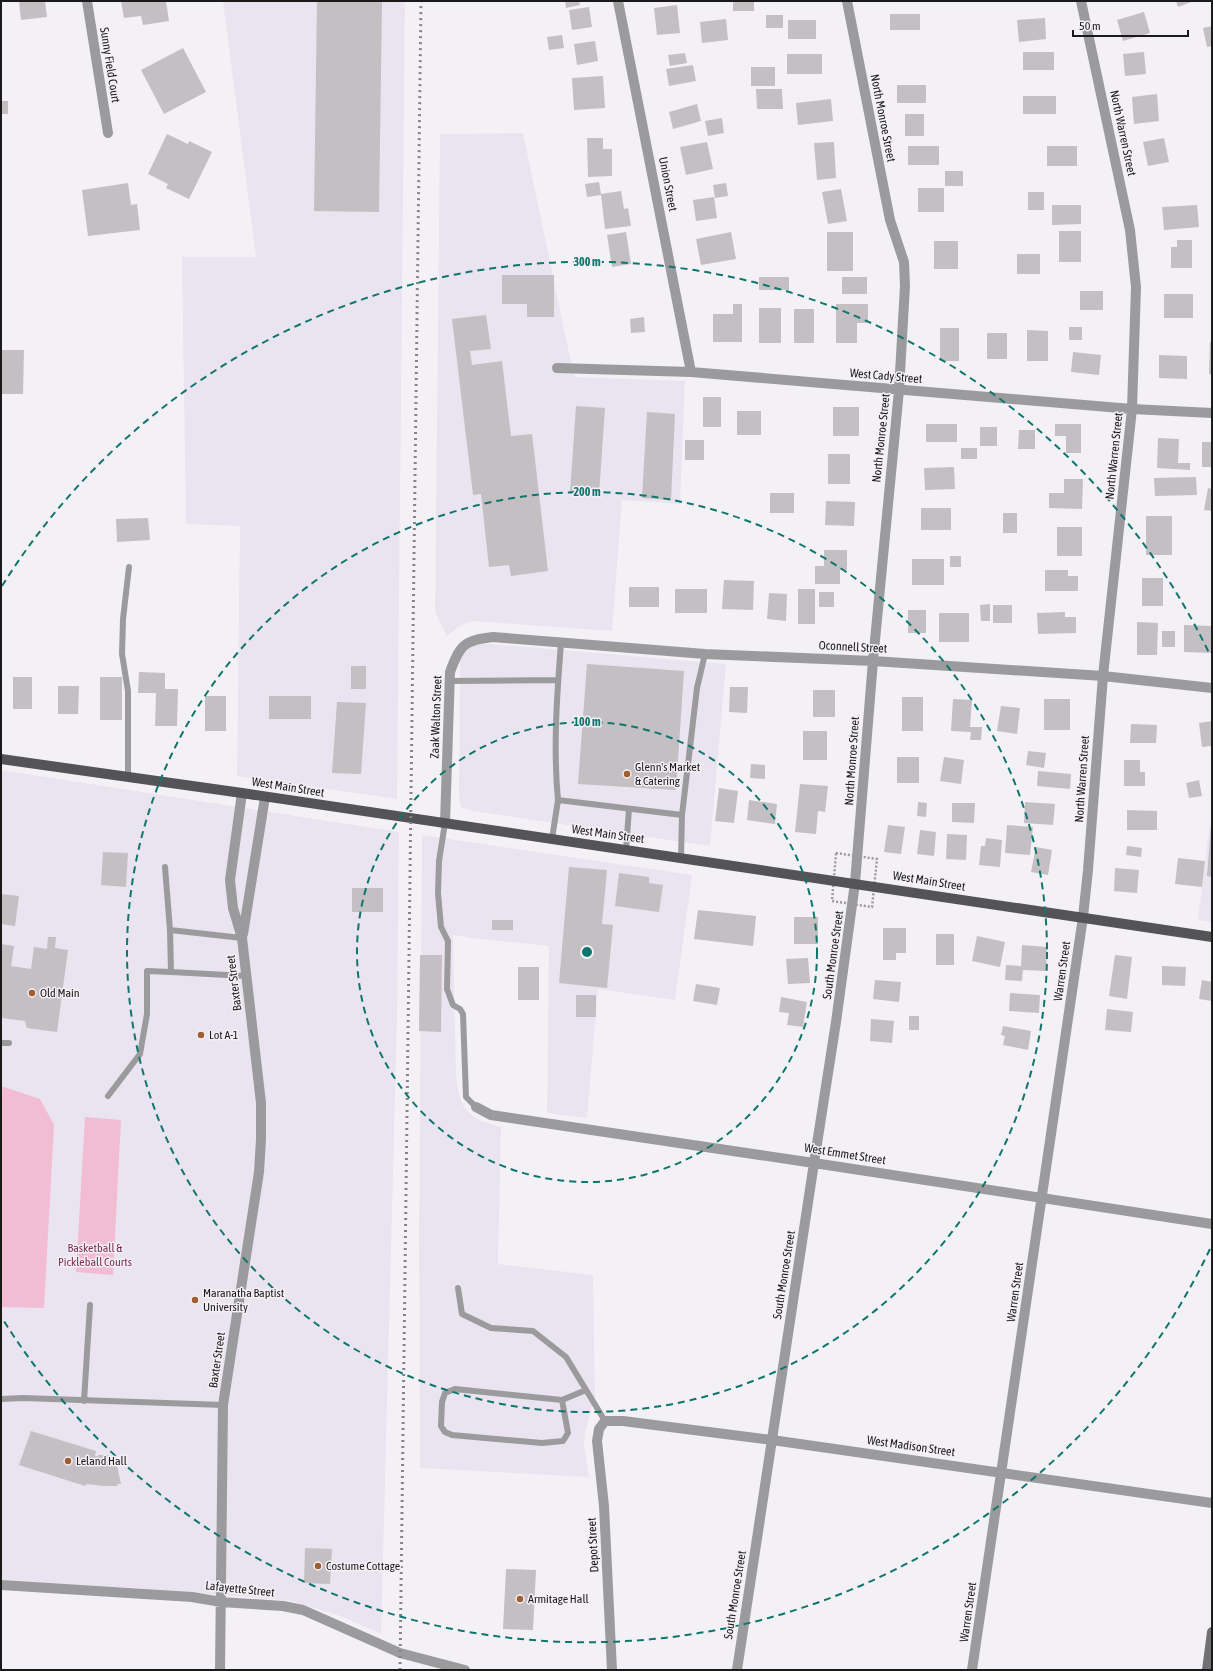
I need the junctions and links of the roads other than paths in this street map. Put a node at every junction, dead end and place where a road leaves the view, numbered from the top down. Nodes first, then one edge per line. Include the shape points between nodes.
1 (87, 1) edge
2 (618, 1) edge
3 (847, 1) edge
4 (1081, 1) edge
5 (108, 133) dead end
6 (557, 368) dead end
7 (691, 372) junction
8 (899, 390) junction
9 (1132, 409) junction
10 (1212, 413) edge
11 (129, 567) dead end
12 (493, 637) joint
13 (561, 642) junction
14 (705, 654) junction
15 (872, 661) junction
16 (1103, 676) junction
17 (558, 680) junction
18 (450, 681) junction
19 (1212, 688) edge
20 (1, 759) edge
21 (128, 777) junction
22 (242, 793) junction
23 (265, 797) junction
24 (558, 800) junction
25 (629, 809) junction
26 (682, 815) junction
27 (445, 823) junction
28 (552, 839) junction
29 (626, 850) junction
30 (681, 858) junction
31 (165, 867) dead end
32 (855, 883) junction
33 (1083, 918) junction
34 (170, 930) junction
35 (1212, 937) edge
36 (242, 938) junction
37 (171, 972) junction
38 (246, 976) junction
39 (1, 1043) edge
40 (9, 1043) dead end
41 (108, 1096) dead end
42 (476, 1106) joint
43 (814, 1163) junction
44 (1041, 1198) junction
45 (1212, 1224) edge
46 (458, 1288) dead end
47 (90, 1305) dead end
48 (586, 1390) junction
49 (1, 1399) edge
50 (562, 1400) junction
51 (84, 1401) junction
52 (224, 1405) junction
53 (605, 1421) junction
54 (772, 1440) junction
55 (1002, 1472) junction
56 (1212, 1503) edge
57 (1, 1585) edge
58 (221, 1602) junction
59 (1212, 1632) edge
60 (220, 1670) edge
61 (465, 1670) edge
62 (612, 1670) edge
63 (737, 1670) edge
64 (972, 1670) edge
65 (1206, 1670) edge

1 - 5 street, Sunny Field Court
2 - 7 street, Union Street
3 - 8 street, North Monroe Street via 890,220 904,262
4 - 9 street, North Warren Street via 1130,230 1136,287
6 - 7 street, West Cady Street
7 - 8 street, West Cady Street
8 - 9 street, West Cady Street
8 - 15 street, North Monroe Street
9 - 10 street, West Cady Street
9 - 16 street, North Warren Street
11 - 21 lane via 122,654 128,691
12 - 13 street, Oconnell Street
12 - 18 street, Zaak Walton Street via 468,642 457,653 450,672
13 - 14 street, Oconnell Street
13 - 17 lane
14 - 15 street, Oconnell Street
14 - 26 lane via 697,688
15 - 16 street, Oconnell Street
15 - 32 street, North Monroe Street
16 - 19 street, Oconnell Street
16 - 33 street, North Warren Street
17 - 18 lane
17 - 24 lane
18 - 27 street, Zaak Walton Street
20 - 21 main road, West Main Street
21 - 22 main road, West Main Street
22 - 23 main road, West Main Street
22 - 36 street, Baxter Street via 230,880 233,908
23 - 27 main road, West Main Street
23 - 36 street, Baxter Street
24 - 25 lane
24 - 28 lane
25 - 26 lane
25 - 29 lane
26 - 30 lane
27 - 28 main road, West Main Street
27 - 42 lane via 439,861 438,893 441,927 448,941 447,989 453,1005 463,1014 466,1097
28 - 29 main road, West Main Street
29 - 30 main road, West Main Street
30 - 32 main road, West Main Street
31 - 34 lane
32 - 33 main road, West Main Street
32 - 43 street, South Monroe Street
33 - 35 main road, West Main Street
33 - 44 street, Warren Street
34 - 36 lane
34 - 37 lane
36 - 38 street, Baxter Street
37 - 38 lane
37 - 41 lane via 147,971 147,1014 140,1054
38 - 52 street, Baxter Street via 261,1103 261,1139 259,1172
39 - 40 lane
42 - 43 street, West Emmet Street via 491,1115
43 - 44 street, West Emmet Street
43 - 54 street, South Monroe Street
44 - 45 street, West Emmet Street
44 - 55 street, Warren Street
46 - 48 lane via 462,1314 491,1328 533,1331 566,1358
47 - 51 lane
48 - 50 lane
48 - 53 lane
49 - 51 lane
50 - 50 lane via 456,1389 445,1393 441,1426 445,1432 452,1435 542,1443 563,1441 568,1433
51 - 52 lane
52 - 58 street, Baxter Street
53 - 54 street, West Madison Street via 623,1421
53 - 62 street, Depot Street via 599,1429 597,1441 604,1506
54 - 55 street, West Madison Street
54 - 63 street, South Monroe Street
55 - 56 street, West Madison Street
55 - 64 street, Warren Street
57 - 58 street, Lafayette Street via 192,1597
58 - 60 street, Baxter Street
58 - 61 street, Lafayette Street via 304,1610 400,1653
59 - 65 main road

